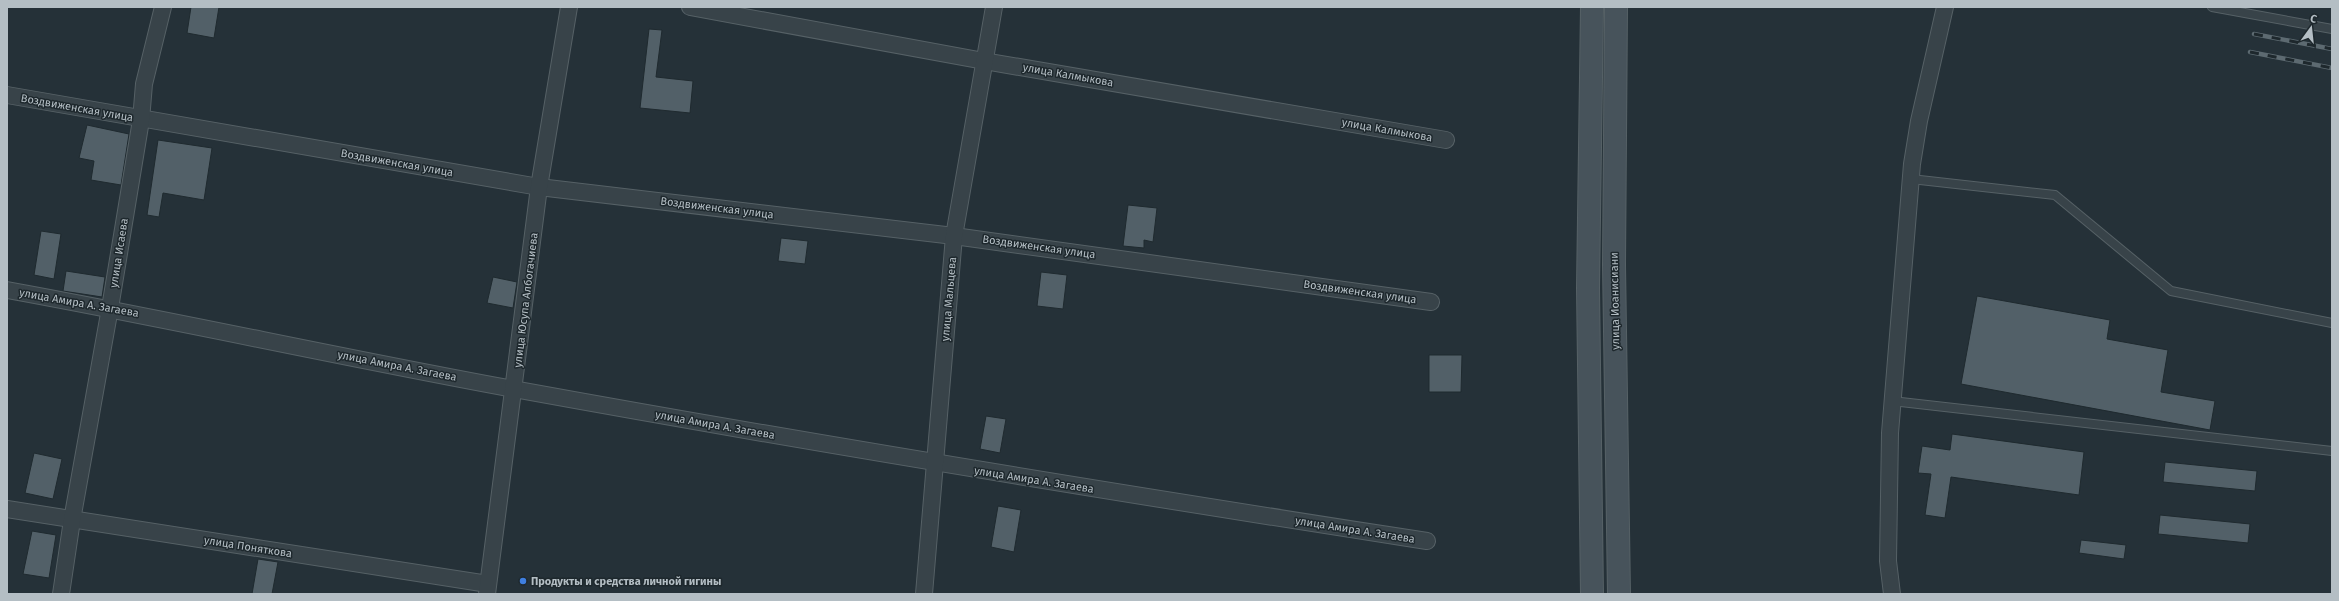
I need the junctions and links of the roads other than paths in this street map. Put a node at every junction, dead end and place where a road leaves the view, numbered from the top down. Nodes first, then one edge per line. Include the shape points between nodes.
1 (163, 7) edge
2 (569, 7) edge
3 (690, 7) edge
4 (994, 7) edge
5 (1592, 7) edge
6 (1616, 7) edge
7 (1945, 7) edge
8 (2212, 7) edge
9 (2332, 29) edge
10 (984, 61) junction
11 (7, 95) edge
12 (141, 120) junction
13 (1446, 140) dead end
14 (1911, 179) junction
15 (539, 187) junction
16 (954, 236) junction
17 (7, 290) edge
18 (1431, 302) dead end
19 (110, 308) junction
20 (2332, 323) edge
21 (515, 390) junction
22 (1892, 401) junction
23 (2332, 451) edge
24 (935, 464) junction
25 (7, 509) edge
26 (72, 520) junction
27 (1426, 541) dead end
28 (488, 589) edge
29 (61, 594) edge
30 (924, 594) edge
31 (1592, 594) edge
32 (1619, 594) edge
33 (1892, 594) edge

1 - 12 street, улица Исаева via 144,84
2 - 15 street, улица Юсупа Албогачиева
3 - 10 street, улица Калмыкова
4 - 10 street, улица Мальцева
5 - 31 main road via 1588,288
6 - 32 main road, улица Иоанисиани via 1614,266
7 - 14 street via 1919,121
8 - 9 lane
10 - 13 street, улица Калмыкова
10 - 16 street, улица Мальцева
11 - 12 street, Воздвиженская улица
12 - 15 street, Воздвиженская улица
12 - 19 street, улица Исаева
14 - 20 lane via 2055,195 2171,291
14 - 22 street
15 - 16 street, Воздвиженская улица
15 - 21 street, улица Юсупа Албогачиева
16 - 18 street, Воздвиженская улица
16 - 24 street, улица Мальцева
17 - 19 street, улица Амира А. Загаева
19 - 21 street, улица Амира А. Загаева
19 - 26 street, улица Исаева
21 - 24 street, улица Амира А. Загаева
21 - 28 street, улица Юсупа Албогачиева
22 - 23 lane
22 - 33 street via 1888,516 1888,562
24 - 27 street, улица Амира А. Загаева
24 - 30 street, улица Мальцева
25 - 26 street, улица Поняткова
26 - 28 street, улица Поняткова
26 - 29 street, улица Исаева

